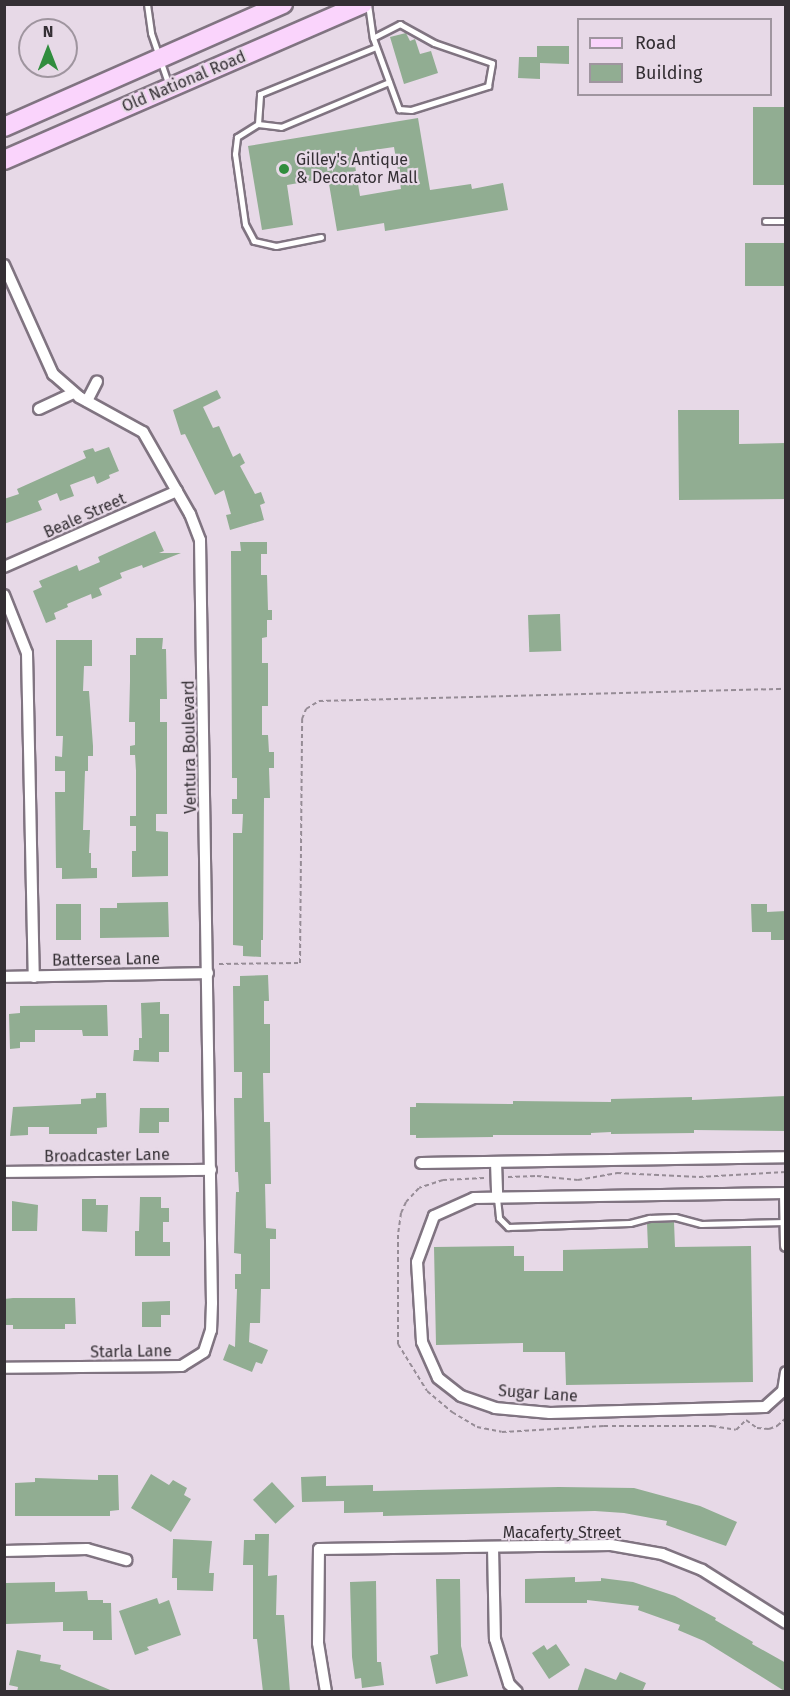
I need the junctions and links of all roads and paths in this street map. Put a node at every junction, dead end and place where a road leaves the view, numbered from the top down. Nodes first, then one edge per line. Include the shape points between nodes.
1 (147, 4) edge
2 (284, 4) edge
3 (363, 4) edge
4 (368, 4) edge
5 (373, 38) junction
6 (376, 47) junction
7 (159, 59) junction
8 (389, 82) junction
9 (169, 88) junction
10 (258, 124) junction
11 (4, 127) edge
12 (4, 160) edge
13 (765, 221) dead end
14 (786, 221) edge
15 (321, 237) dead end
16 (4, 265) edge
17 (98, 381) dead end
18 (73, 393) junction
19 (87, 401) junction
20 (39, 409) dead end
21 (177, 491) junction
22 (4, 567) edge
23 (4, 595) edge
24 (786, 689) edge
25 (208, 969) junction
26 (34, 977) junction
27 (4, 978) edge
28 (786, 1157) edge
29 (496, 1162) junction
30 (421, 1163) dead end
31 (211, 1170) junction
32 (4, 1172) edge
33 (786, 1172) edge
34 (496, 1178) junction
35 (785, 1193) edge
36 (497, 1198) junction
37 (785, 1222) edge
38 (786, 1246) edge
39 (212, 1303) joint
40 (4, 1368) edge
41 (786, 1372) edge
42 (786, 1418) edge
43 (494, 1547) junction
44 (4, 1551) edge
45 (126, 1560) dead end
46 (786, 1623) edge
47 (326, 1692) edge
48 (517, 1692) edge

1 - 7 lane
2 - 7 main road, Old National Road
3 - 9 main road, Old National Road
4 - 5 lane
5 - 6 lane
5 - 8 lane via 400,24 434,43 492,63 488,86 411,110 399,109
6 - 8 lane
6 - 10 lane via 260,94
7 - 9 lane
7 - 11 main road, Old National Road
8 - 10 lane via 281,127
9 - 12 main road, Old National Road
10 - 15 lane via 237,137 235,154 245,224 254,241 276,246
13 - 14 lane
16 - 18 street, Ventura Boulevard via 53,374
17 - 19 street
18 - 19 street, Ventura Boulevard
18 - 20 street
19 - 21 street, Ventura Boulevard via 143,432
21 - 22 street, Beale Street
21 - 25 street, Ventura Boulevard via 196,528 201,550
23 - 26 street via 27,653
24 - 25 path via 319,701 306,709 302,719 300,963
25 - 26 street, Battersea Lane
25 - 31 street, Ventura Boulevard
26 - 27 street, Battersea Lane
28 - 29 street
29 - 30 street
29 - 34 street
31 - 32 street, Broadcaster Lane
31 - 39 street, Ventura Boulevard
33 - 34 path via 699,1177 617,1173 578,1180
34 - 36 street
34 - 42 path via 443,1180 419,1188 401,1213 398,1344 427,1391 477,1427 502,1432 604,1426 712,1426 736,1430 746,1420 757,1428 769,1429
35 - 36 street, Sugar Lane
35 - 37 street, Sugar Lane
36 - 37 lane via 499,1218 508,1227 630,1223 675,1217 701,1224
36 - 41 street, Sugar Lane via 474,1198 434,1216 417,1262 422,1342 438,1377 461,1396 495,1408 550,1413 765,1407 783,1391
37 - 38 street, Sugar Lane
39 - 40 street, Starla Lane via 211,1330 204,1352 182,1366
43 - 46 street, Macaferty Street via 611,1545 662,1554 702,1570
43 - 47 street, Macaferty Street via 319,1549 318,1643
43 - 48 street via 495,1639 509,1684
44 - 45 street via 87,1549

